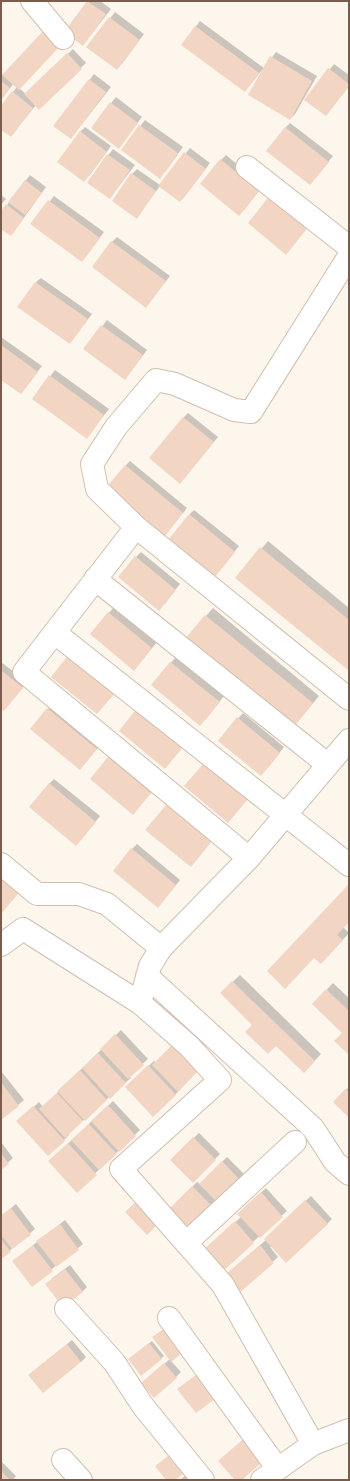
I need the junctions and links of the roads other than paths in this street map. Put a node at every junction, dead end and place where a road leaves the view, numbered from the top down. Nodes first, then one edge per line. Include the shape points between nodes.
1 (32, 1) edge
2 (63, 38) dead end
3 (246, 168) dead end
4 (349, 247) edge
5 (349, 256) edge
6 (136, 527) junction
7 (95, 579) junction
8 (55, 633) junction
9 (349, 699) edge
10 (349, 740) edge
11 (327, 764) junction
12 (286, 815) junction
13 (249, 858) junction
14 (1, 864) edge
15 (349, 865) edge
16 (1, 946) edge
17 (161, 948) junction
18 (147, 976) junction
19 (140, 1003) junction
20 (295, 1142) dead end
21 (349, 1174) edge
22 (186, 1243) junction
23 (66, 1309) dead end
24 (169, 1318) dead end
25 (349, 1430) edge
26 (313, 1444) junction
27 (63, 1460) dead end
28 (270, 1474) edge
29 (82, 1480) edge
30 (203, 1480) edge

1 - 2 street
3 - 4 street
5 - 6 street via 251,412 234,410 175,384 156,380 116,427 92,464 97,489
6 - 7 street
6 - 9 street
7 - 8 street
7 - 11 street
8 - 12 street
8 - 13 street via 24,672
10 - 11 street
11 - 12 street
12 - 13 street
12 - 15 street
13 - 17 street
14 - 17 street via 37,894 79,894 107,904
16 - 19 street via 23,929
17 - 18 street
18 - 19 street
18 - 21 street via 313,1128 335,1162
19 - 22 street via 188,1046 220,1080 121,1169
20 - 22 street
22 - 26 street via 223,1285
23 - 30 street via 114,1362 143,1406
24 - 28 street
25 - 26 street
26 - 28 street
27 - 29 street

